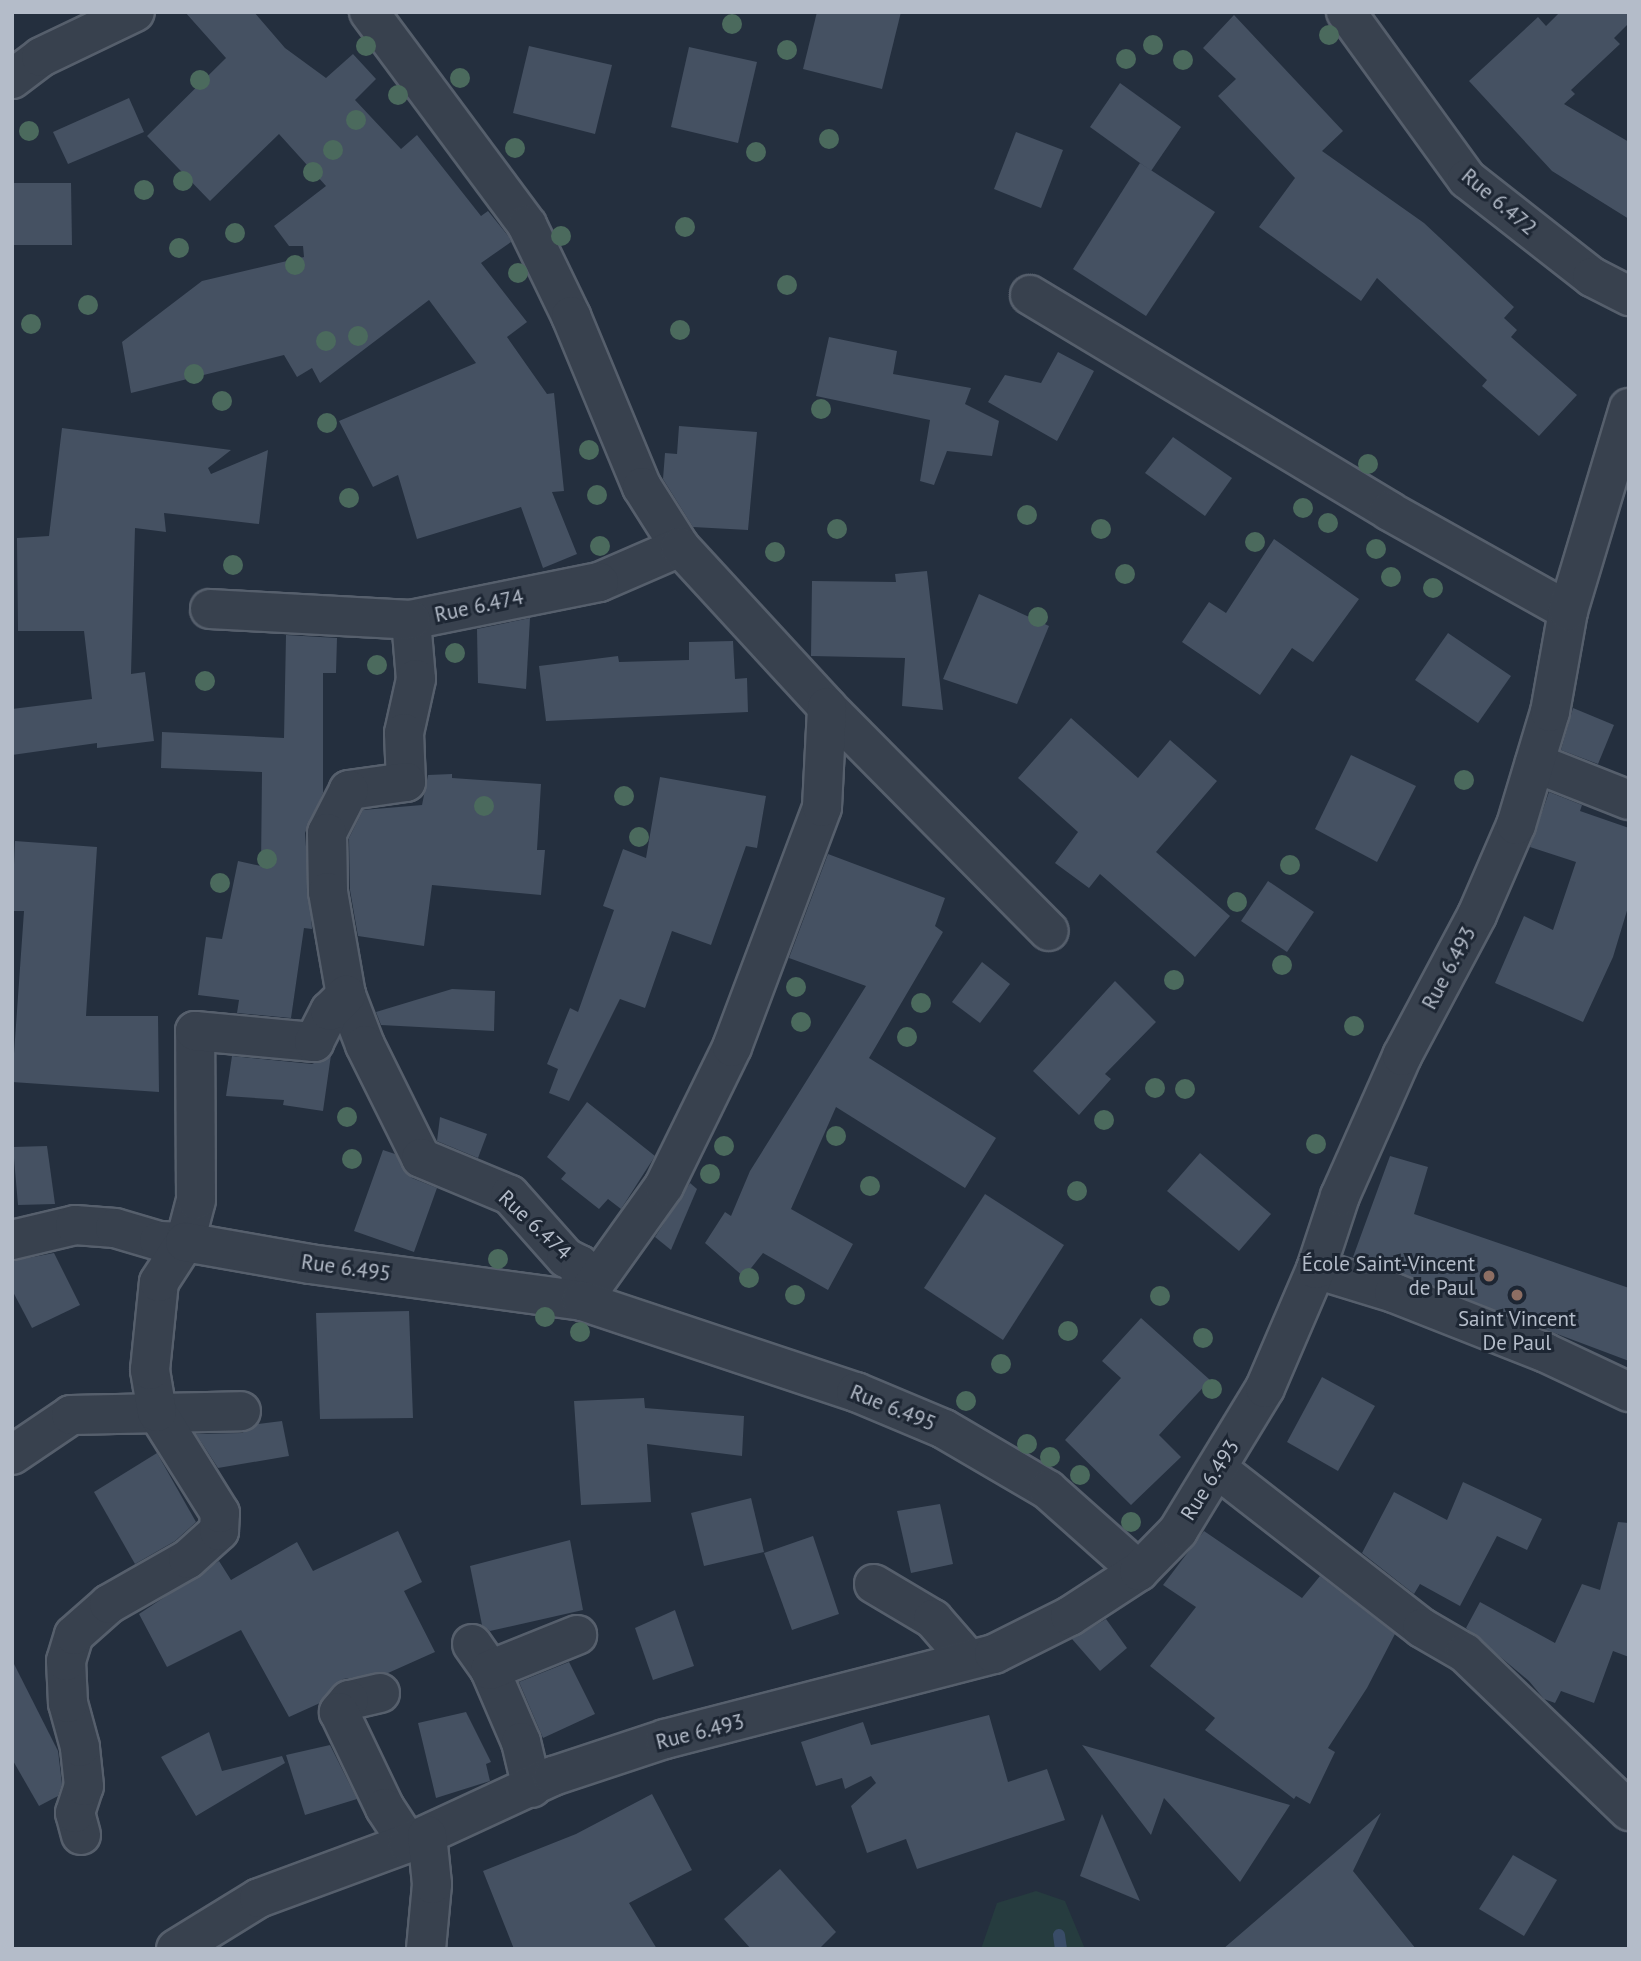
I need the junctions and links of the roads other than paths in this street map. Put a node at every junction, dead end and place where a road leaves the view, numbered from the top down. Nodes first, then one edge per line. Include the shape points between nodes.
1 (135, 12) edge
2 (369, 12) edge
3 (1346, 12) edge
4 (12, 79) edge
5 (1030, 295) dead end
6 (1629, 296) edge
7 (1629, 408) edge
8 (680, 547) junction
9 (210, 609) dead end
10 (1568, 611) junction
11 (411, 620) junction
12 (827, 707) junction
13 (1535, 763) junction
14 (1629, 800) edge
15 (1049, 931) dead end
16 (346, 995) junction
17 (13, 1229) edge
18 (185, 1242) junction
19 (1316, 1269) junction
20 (582, 1301) junction
21 (1629, 1392) edge
22 (241, 1411) dead end
23 (158, 1412) junction
24 (12, 1455) edge
25 (1219, 1470) junction
26 (1139, 1571) junction
27 (874, 1584) dead end
28 (577, 1635) dead end
29 (967, 1658) junction
30 (380, 1693) dead end
31 (532, 1788) junction
32 (1629, 1811) edge
33 (82, 1835) dead end
34 (417, 1839) junction
35 (176, 1949) edge
36 (425, 1949) edge

1 - 4 street via 41,57
2 - 8 street via 527,225 571,316 642,487
3 - 6 street, Rue 6.472 via 1467,179 1592,277
5 - 10 street via 1389,511
7 - 10 street, Rue 6.493
8 - 11 street, Rue 6.474 via 598,582
8 - 12 street
9 - 11 street
10 - 13 street, Rue 6.493 via 1550,712
11 - 16 street, Rue 6.474 via 416,679 404,733 406,782 349,790 327,833 328,892
12 - 15 street
12 - 20 street via 822,807 742,1023 664,1186
13 - 14 street
13 - 19 street, Rue 6.493 via 1516,825 1477,915 1402,1056 1340,1196
16 - 18 street via 330,1011 314,1042 195,1031 196,1200
16 - 20 street, Rue 6.474 via 365,1045 421,1158 510,1195 566,1258 580,1265
17 - 18 street, Rue 6.495 via 115,1228 159,1241
18 - 20 street, Rue 6.495
18 - 23 street via 159,1282 152,1315 150,1370
19 - 21 street via 1495,1333
19 - 25 street, Rue 6.493 via 1265,1388
20 - 26 street, Rue 6.495 via 856,1392 944,1429 1048,1490
22 - 23 street
23 - 24 street via 71,1415
23 - 33 street via 220,1513 219,1531 188,1559 109,1604 74,1635 66,1661 68,1703 84,1786 75,1813
25 - 26 street, Rue 6.493 via 1178,1531
25 - 32 street via 1423,1628 1465,1653
26 - 29 street, Rue 6.493 via 1059,1622 994,1654
27 - 29 street via 933,1619
28 - 31 street via 481,1657 521,1742
29 - 31 street, Rue 6.493 via 783,1712 665,1739
30 - 34 street via 349,1700 339,1712 385,1808
31 - 34 street, Rue 6.493
34 - 35 street, Rue 6.493 via 259,1898
34 - 36 street via 432,1884

